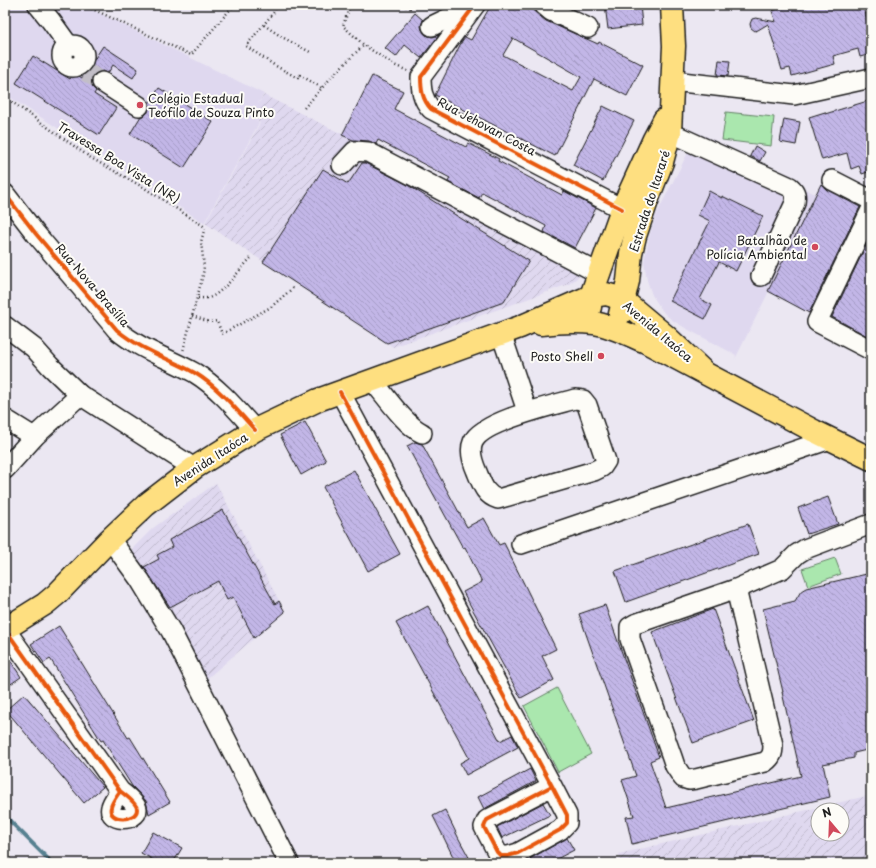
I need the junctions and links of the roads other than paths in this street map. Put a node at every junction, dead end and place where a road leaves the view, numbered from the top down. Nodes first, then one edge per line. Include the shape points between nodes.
1 (38, 5) edge
2 (475, 5) edge
3 (544, 5) edge
4 (672, 5) edge
5 (432, 26) dead end
6 (588, 28) dead end
7 (83, 69) dead end
8 (871, 78) edge
9 (673, 81) junction
10 (102, 82) tunnel mouth
11 (139, 106) dead end
12 (665, 130) junction
13 (342, 165) dead end
14 (832, 180) dead end
15 (5, 194) edge
16 (871, 200) edge
17 (622, 209) junction
18 (871, 210) edge
19 (600, 274) junction
20 (761, 276) dead end
21 (591, 296) junction
22 (624, 301) junction
23 (5, 326) edge
24 (603, 326) junction
25 (511, 330) junction
26 (871, 350) edge
27 (703, 371) junction
28 (372, 380) junction
29 (340, 392) junction
30 (80, 395) junction
31 (527, 412) junction
32 (5, 419) edge
33 (255, 430) junction
34 (422, 433) dead end
35 (34, 437) junction
36 (830, 439) junction
37 (871, 458) edge
38 (5, 468) edge
39 (194, 468) junction
40 (871, 524) edge
41 (110, 539) junction
42 (521, 544) dead end
43 (736, 589) junction
44 (5, 629) edge
45 (552, 786) dead end
46 (120, 791) dead end
47 (289, 863) edge

1 - 7 street via 69,46 76,45 84,52
2 - 5 street
2 - 17 street, Rua Jehovan Costa via 421,77 422,95 431,109
3 - 6 street via 551,11
4 - 9 main road, Estrada do Itararé
8 - 9 street via 794,95
9 - 12 main road, Estrada do Itararé
10 - 11 street
12 - 17 main road, Estrada do Itararé
12 - 20 street via 794,191 795,203
12 - 22 main road, Estrada do Itararé via 662,162 635,236
13 - 19 street via 355,151 368,152
14 - 16 street
15 - 33 street, Rua Nova Brasília via 117,330 143,348 196,374 236,408
17 - 19 main road, Estrada do Itararé
18 - 26 street via 817,322
19 - 21 main road, Estrada do Itararé
21 - 22 main road, Avenida Itaóca via 606,294
21 - 24 main road, Estrada do Itararé via 590,309
21 - 25 main road, Avenida Itaóca
22 - 24 main road, Estrada do Itararé via 620,315
22 - 27 main road, Avenida Itaóca
23 - 30 street via 34,348
24 - 25 main road, Avenida Itaóca via 575,322
24 - 27 main road, Avenida Itaóca via 646,342
25 - 28 main road, Avenida Itaóca
25 - 31 street
27 - 36 main road, Avenida Itaóca
28 - 29 main road, Avenida Itaóca
28 - 34 street via 402,416
29 - 33 main road, Avenida Itaóca via 306,405
29 - 45 street
30 - 35 street
30 - 39 street
31 - 31 street via 575,399 583,400 606,461 602,467 498,499 491,497 484,490 475,468 471,453 473,442 482,433 501,422
32 - 35 street
33 - 39 main road, Avenida Itaóca
35 - 38 street
36 - 37 main road, Avenida Itaóca
36 - 42 street
39 - 41 main road, Avenida Itaóca via 146,505
40 - 43 street via 805,549 782,569
41 - 44 main road, Avenida Itaóca via 57,594
41 - 47 street via 140,580 171,631
43 - 43 street via 634,624 630,628 630,639 673,762 682,778 689,780 765,762 773,753
44 - 46 street

